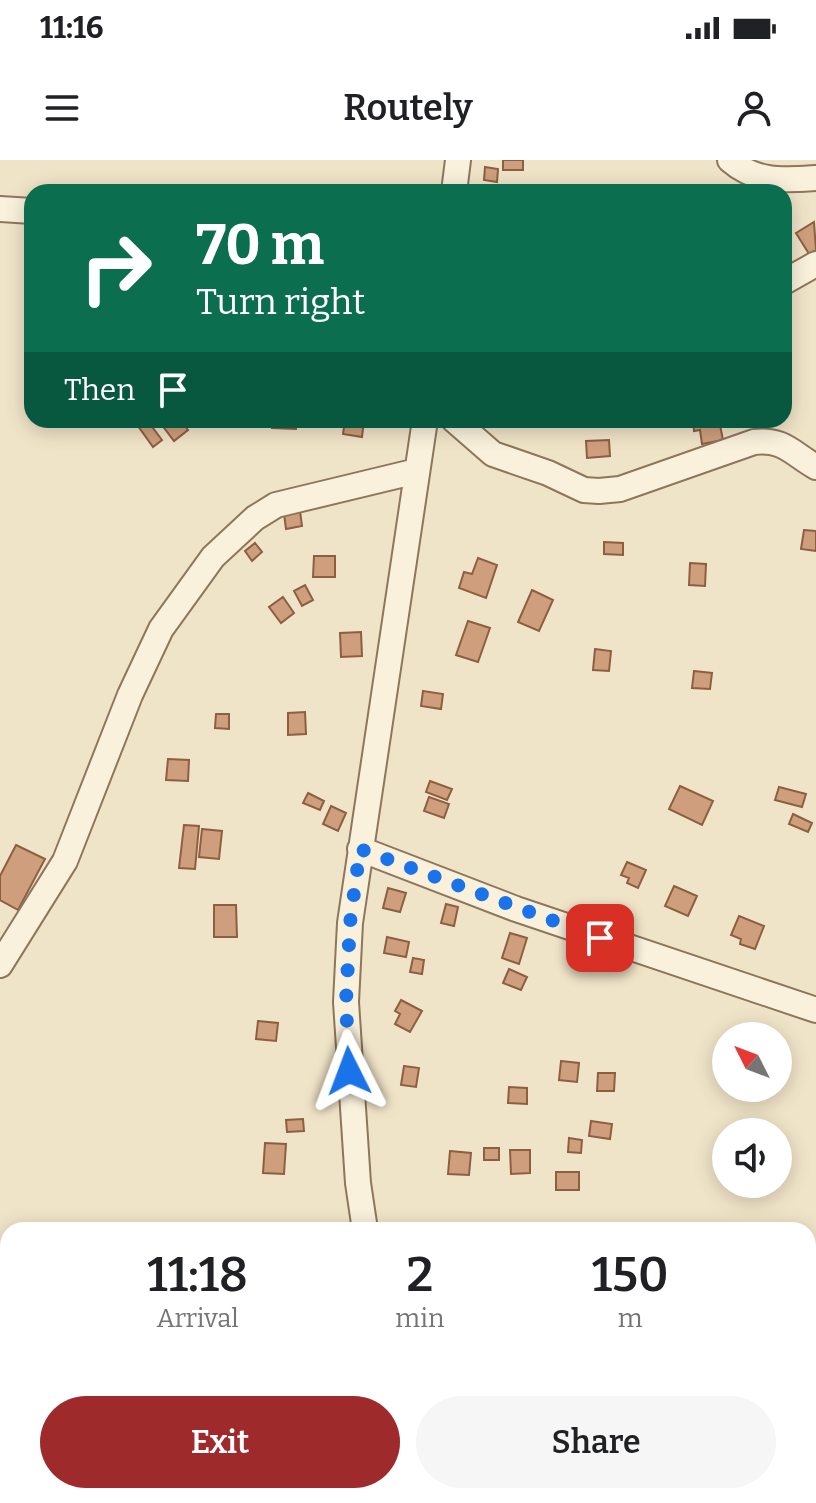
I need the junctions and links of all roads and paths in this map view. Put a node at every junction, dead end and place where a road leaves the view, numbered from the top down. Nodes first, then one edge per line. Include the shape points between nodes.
1 (458, 160) edge
2 (730, 160) edge
3 (816, 178) edge
4 (455, 184) edge
5 (0, 209) edge
6 (24, 210) edge
7 (816, 264) edge
8 (792, 278) edge
9 (424, 428) edge
10 (463, 428) edge
11 (816, 467) edge
12 (417, 471) junction
13 (360, 849) junction
14 (0, 965) edge
15 (816, 1010) edge
16 (364, 1222) edge

1 - 4 street
2 - 3 street via 758,178
5 - 6 street
7 - 8 street
9 - 12 street
10 - 11 street via 493,454 584,490 620,489 770,440
12 - 13 street
12 - 14 street via 276,505 213,557 161,629 65,861
13 - 15 street via 516,909
13 - 16 street via 346,1002

